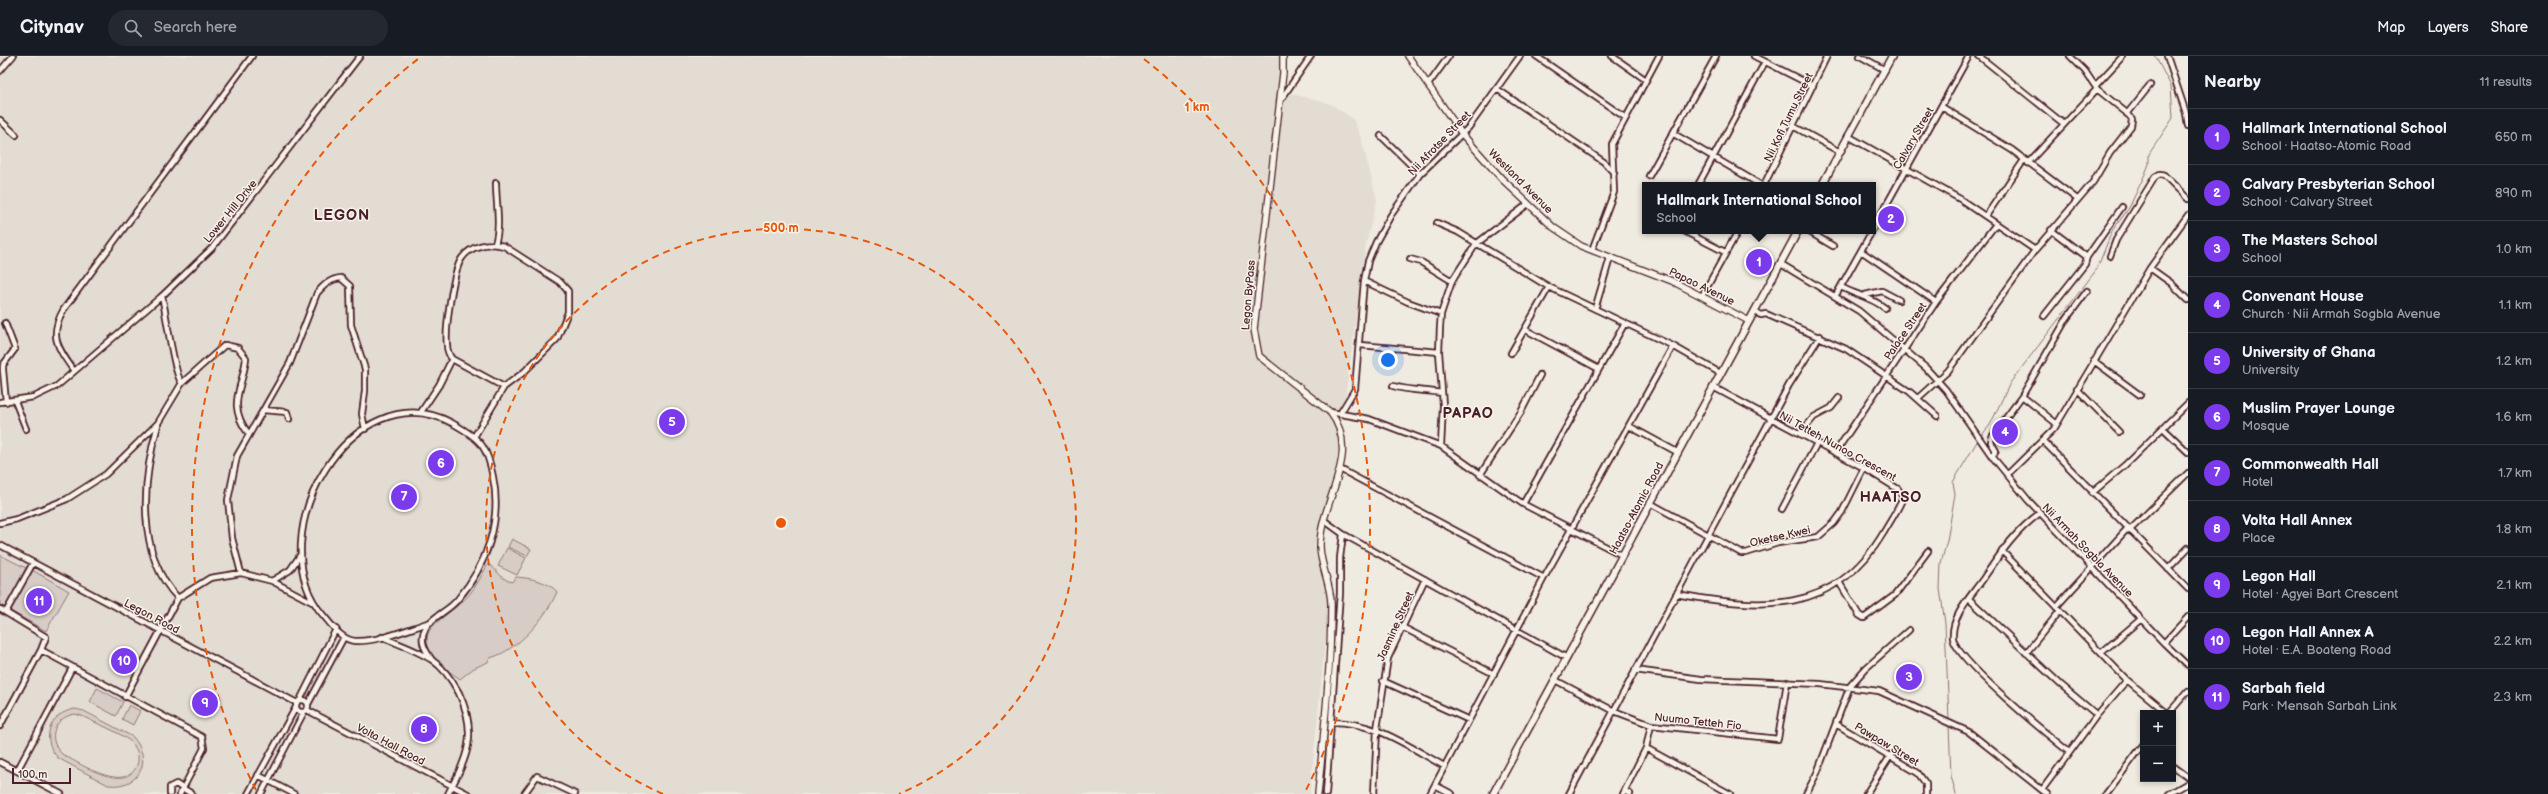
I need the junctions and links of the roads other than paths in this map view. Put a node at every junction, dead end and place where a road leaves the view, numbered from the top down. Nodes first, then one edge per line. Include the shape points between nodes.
1 (13, 56) edge
2 (252, 56) edge
3 (360, 56) edge
4 (1283, 56) edge
5 (1311, 56) edge
6 (1408, 56) edge
7 (1449, 56) edge
8 (1520, 56) edge
9 (1536, 56) edge
10 (1612, 56) edge
11 (1659, 56) edge
12 (1716, 56) edge
13 (1754, 56) edge
14 (1826, 56) edge
15 (1860, 56) edge
16 (1892, 56) edge
17 (1969, 56) edge
18 (1979, 56) edge
19 (2070, 56) edge
20 (2123, 56) edge
21 (2169, 57) edge
22 (1765, 62) junction
23 (1885, 70) junction
24 (0, 71) edge
25 (1646, 80) junction
26 (1428, 84) junction
27 (2150, 85) dead end
28 (1813, 86) junction
29 (2096, 87) junction
30 (1497, 89) junction
31 (1278, 103) junction
32 (1942, 107) junction
33 (2187, 112) edge
34 (2127, 114) junction
35 (1626, 118) junction
36 (0, 120) edge
37 (2064, 124) junction
38 (1793, 126) junction
39 (2188, 126) edge
40 (1462, 134) junction
41 (1674, 134) junction
42 (16, 135) dead end
43 (1381, 136) dead end
44 (1848, 136) junction
45 (1840, 152) junction
46 (1712, 156) junction
47 (1612, 157) junction
48 (2024, 160) junction
49 (1604, 162) junction
50 (2028, 163) junction
51 (1906, 167) junction
52 (1614, 173) junction
53 (1420, 174) junction
54 (1649, 176) dead end
55 (1699, 182) edge
56 (1757, 182) edge
57 (1764, 182) edge
58 (1824, 182) edge
59 (496, 183) dead end
60 (2077, 199) junction
61 (2188, 199) edge
62 (1528, 204) junction
63 (2122, 207) dead end
64 (2188, 215) edge
65 (1986, 216) junction
66 (1437, 223) dead end
67 (1876, 224) edge
68 (1996, 224) junction
69 (2052, 230) junction
70 (1690, 234) edge
71 (1736, 234) edge
72 (1796, 234) edge
73 (1813, 234) edge
74 (1871, 234) edge
75 (495, 244) junction
76 (1476, 244) junction
77 (1833, 246) dead end
78 (1592, 250) junction
79 (2035, 250) junction
80 (1862, 251) junction
81 (1725, 252) junction
82 (2110, 256) dead end
83 (2088, 257) junction
84 (1610, 258) junction
85 (1410, 259) dead end
86 (1781, 264) junction
87 (2150, 268) junction
88 (1658, 275) joint
89 (1364, 281) junction
90 (1452, 281) junction
91 (1841, 286) junction
92 (1549, 287) junction
93 (2087, 292) dead end
94 (1865, 295) junction
95 (162, 296) junction
96 (1702, 296) junction
97 (1836, 296) junction
98 (1899, 300) dead end
99 (2188, 300) edge
100 (1936, 302) junction
101 (1595, 308) junction
102 (1886, 308) dead end
103 (1754, 312) junction
104 (1441, 314) junction
105 (2044, 316) dead end
106 (1749, 321) junction
107 (5, 323) dead end
108 (1624, 323) junction
109 (1526, 330) junction
110 (1820, 336) junction
111 (1360, 345) junction
112 (1673, 346) junction
113 (1904, 348) junction
114 (1439, 352) junction
115 (1511, 353) dead end
116 (452, 359) junction
117 (2094, 361) junction
118 (1599, 369) junction
119 (74, 371) junction
120 (1720, 373) junction
121 (1540, 375) dead end
122 (1886, 376) junction
123 (1938, 381) junction
124 (182, 383) junction
125 (1393, 386) dead end
126 (504, 387) junction
127 (1713, 387) junction
128 (2077, 389) junction
129 (1442, 393) junction
130 (2140, 395) dead end
131 (2022, 396) junction
132 (1839, 398) dead end
133 (1918, 398) junction
134 (14, 401) junction
135 (0, 402) edge
136 (6, 402) junction
137 (2188, 403) edge
138 (263, 410) junction
139 (421, 412) junction
140 (1330, 412) junction
141 (1341, 412) junction
142 (1937, 416) dead end
143 (289, 419) dead end
144 (1771, 419) junction
145 (158, 423) junction
146 (2057, 424) junction
147 (1629, 426) junction
148 (2162, 428) junction
149 (26, 429) dead end
150 (365, 429) junction
151 (2119, 432) dead end
152 (248, 433) junction
153 (1800, 434) junction
154 (474, 437) junction
155 (2043, 441) junction
156 (1817, 443) junction
157 (1441, 446) junction
158 (1678, 452) junction
159 (2188, 452) edge
160 (1835, 453) junction
161 (1992, 457) junction
162 (1864, 468) junction
163 (1340, 469) junction
164 (2188, 473) edge
165 (1480, 475) junction
166 (2007, 475) junction
167 (2092, 493) junction
168 (1650, 503) junction
169 (1523, 504) junction
170 (1782, 509) dead end
171 (2040, 513) junction
172 (1325, 521) junction
173 (0, 523) edge
174 (1572, 529) junction
175 (2128, 530) junction
176 (1343, 534) junction
177 (1708, 534) junction
178 (0, 545) edge
179 (2188, 548) edge
180 (1928, 551) dead end
181 (2002, 551) junction
182 (301, 554) junction
183 (1622, 555) junction
184 (33, 562) junction
185 (2091, 567) junction
186 (2168, 569) junction
187 (241, 572) junction
188 (1544, 578) junction
189 (1425, 579) junction
190 (272, 581) junction
191 (1839, 582) junction
192 (2188, 589) edge
193 (1676, 594) junction
194 (178, 598) junction
195 (1969, 599) junction
196 (312, 602) junction
197 (2056, 606) junction
198 (0, 609) edge
199 (2060, 611) junction
200 (6, 612) junction
201 (2188, 617) edge
202 (2141, 619) junction
203 (431, 622) junction
204 (1402, 627) junction
205 (336, 629) junction
206 (1518, 629) junction
207 (1909, 630) dead end
208 (160, 631) junction
209 (344, 637) junction
210 (381, 637) junction
211 (2164, 643) junction
212 (41, 650) junction
213 (2026, 653) junction
214 (2101, 653) junction
215 (1567, 658) junction
216 (432, 660) junction
217 (2188, 666) edge
218 (72, 668) junction
219 (1635, 670) junction
220 (1494, 674) junction
221 (1555, 680) junction
222 (2127, 680) junction
223 (1384, 681) junction
224 (1787, 682) junction
225 (1850, 686) junction
226 (2188, 691) edge
227 (125, 697) junction
228 (297, 703) junction
229 (306, 709) junction
230 (2164, 710) edge
231 (2171, 710) edge
232 (1614, 711) junction
233 (2097, 716) junction
234 (1469, 720) junction
235 (1331, 722) junction
236 (1836, 724) junction
237 (1651, 725) junction
238 (0, 726) edge
239 (1377, 728) junction
240 (2142, 746) edge
241 (1646, 748) junction
242 (2069, 752) junction
243 (1891, 755) junction
244 (0, 762) edge
245 (1444, 766) junction
246 (2176, 768) edge
247 (17, 771) junction
248 (258, 775) junction
249 (2188, 777) edge
250 (268, 780) junction
251 (2188, 783) edge
252 (1435, 785) junction
253 (452, 786) junction
254 (183, 789) junction
255 (2042, 790) junction
256 (1624, 793) edge
257 (2171, 793) edge
258 (60, 794) edge
259 (170, 794) edge
260 (180, 794) edge
261 (192, 794) edge
262 (248, 794) edge
263 (260, 794) edge
264 (294, 794) edge
265 (448, 794) edge
266 (468, 794) edge
267 (524, 794) edge
268 (575, 794) edge
269 (1318, 794) edge
270 (1326, 794) edge
271 (1374, 794) edge
272 (1430, 794) edge
273 (1452, 794) edge
274 (1493, 794) edge
275 (1569, 794) edge
276 (1630, 794) edge
277 (1730, 794) edge
278 (1806, 794) edge
279 (1866, 794) edge
280 (1926, 794) edge
281 (2047, 794) edge
282 (2106, 794) edge

1 - 24 street
2 - 119 street via 56,323 55,335 60,350
3 - 95 street, Lower Hill Drive via 225,234
4 - 31 street, Legon ByPass
5 - 31 street
6 - 26 street, Westland Avenue
7 - 26 street
8 - 30 street, Nii Afrotse Street
9 - 35 street
10 - 25 street
11 - 25 street
12 - 41 street
13 - 22 street
14 - 28 street, Nii Kofi Tumu Street
15 - 23 street
16 - 23 main road
17 - 32 street, Calvary Street
18 - 37 street
19 - 29 street
20 - 29 street
21 - 33 street
22 - 28 street
22 - 46 street
23 - 44 main road
25 - 35 street
26 - 40 street, Westland Avenue
27 - 34 street
28 - 38 street, Nii Kofi Tumu Street
29 - 34 street
29 - 37 street
30 - 40 street, Nii Afrotse Street
30 - 49 street
31 - 140 street, Legon ByPass via 1254,329 1256,349 1263,360
32 - 48 street via 1991,135
32 - 51 street, Calvary Street
33 - 39 street
34 - 60 street via 2132,119 2131,126 2110,153 2093,182
35 - 47 street via 1612,144
36 - 42 street
37 - 50 street
38 - 45 street
38 - 57 street, Nii Kofi Tumu Street
40 - 53 street, Nii Afrotse Street
40 - 62 street, Westland Avenue
41 - 46 street
41 - 54 street
43 - 53 street
44 - 45 main road
44 - 51 street
45 - 58 main road
46 - 55 street
46 - 56 street
47 - 49 street
47 - 52 street
48 - 50 street
48 - 65 street
49 - 52 street
50 - 60 street
51 - 65 street
51 - 67 street, Calvary Street
52 - 78 street via 1612,198
53 - 89 street, Nii Afrotse Street via 1398,203 1370,254
59 - 75 street via 499,232
60 - 69 street
61 - 82 street via 2160,174 2151,182 2123,227
62 - 76 street
62 - 78 street, Westland Avenue via 1564,235
63 - 83 street
64 - 87 street
65 - 68 street
66 - 76 street via 1458,232
68 - 79 street
68 - 100 street, Palace Street
69 - 79 street
69 - 83 street
70 - 81 street
71 - 81 street
72 - 86 main road, Haatso-Atomic Road
73 - 77 street
74 - 80 street, Calvary Street
75 - 116 street via 471,249 462,258 454,276 446,344
75 - 126 street via 504,246 548,272 568,291 569,302 568,312 557,339 530,367
76 - 90 street
76 - 92 street
78 - 84 street, Westland Avenue
79 - 123 street
80 - 91 street, Calvary Street
80 - 100 street
81 - 96 street
83 - 105 street via 2086,264
84 - 88 street, Westland Avenue
84 - 101 street
85 - 90 street via 1421,262
86 - 97 street, Nii Armah Sogbla Avenue
86 - 103 main road, Haatso-Atomic Road
87 - 99 street via 2171,283
87 - 117 street
88 - 96 street, Papao Avenue
89 - 104 street
89 - 111 street, Nii Afrotse Street
90 - 104 street
91 - 94 street via 1851,292
91 - 97 street, Calvary Street
92 - 101 street
92 - 109 street
93 - 131 street via 2067,318
94 - 98 street via 1882,291
94 - 102 street
95 - 119 street, Lower Hill Drive
95 - 124 street via 171,333 177,377
96 - 106 street, Papao Avenue
97 - 113 street, Nii Armah Sogbla Avenue via 1874,322
100 - 113 street, Palace Street
101 - 108 street
103 - 106 main road, Haatso-Atomic Road
103 - 110 street via 1766,314
104 - 114 street
106 - 120 main road, Haatso-Atomic Road
107 - 136 street via 14,349 2,370
108 - 112 street
108 - 118 street
109 - 115 street
109 - 118 street
110 - 122 street via 1846,349
110 - 144 street
111 - 114 street
111 - 141 street, Nii Afrotse Street via 1355,389
112 - 120 street
112 - 147 street
113 - 122 street, Palace Street
113 - 123 street, Nii Armah Sogbla Avenue
114 - 129 street
116 - 126 street
116 - 139 street
117 - 128 street
117 - 130 street
118 - 169 street
119 - 134 street, Lower Hill Drive via 57,386 41,394
120 - 127 main road, Haatso-Atomic Road
121 - 165 street via 1521,412
122 - 133 street
122 - 160 street, Palace Street
123 - 133 street
123 - 161 street, Nii Armah Sogbla Avenue
124 - 145 street
124 - 152 street via 220,347 232,345 238,348 246,358 236,407
125 - 129 street
126 - 154 street
127 - 144 street, Nii Tetteh Nunoo Crescent
127 - 158 main road, Haatso-Atomic Road
128 - 146 street
128 - 151 street
129 - 157 street
131 - 146 street
131 - 161 street via 1992,437 1991,442 1996,451
132 - 153 street via 1831,408 1814,417
133 - 142 street
134 - 136 street, Lower Hill Drive
134 - 149 street
135 - 136 street, Lower Hill Drive
137 - 148 street
138 - 143 street via 286,412
138 - 150 street via 290,363 317,293 331,280 341,278 350,286 350,325 364,369 366,391 362,414
138 - 152 street
139 - 150 street via 388,418
139 - 154 street via 438,416
140 - 141 street
140 - 163 street, Legon ByPass via 1338,422 1342,439
141 - 157 street via 1369,418
144 - 153 street, Nii Tetteh Nunoo Crescent
144 - 177 street
145 - 173 street via 121,462 78,492 17,519
145 - 194 street via 149,458 145,491 149,529 154,559 164,582
146 - 155 street
147 - 158 street
147 - 174 street
148 - 159 street
148 - 167 street
150 - 182 street via 340,450 316,484 305,512
152 - 187 street via 237,456 228,500 232,538
153 - 156 street, Nii Tetteh Nunoo Crescent
154 - 203 street via 483,446 494,481 497,500 491,538 479,570 470,584 457,601
155 - 166 street
155 - 167 street
156 - 160 street, Nii Tetteh Nunoo Crescent
156 - 170 street
157 - 165 street
158 - 168 main road, Haatso-Atomic Road
160 - 162 street, Nii Tetteh Nunoo Crescent
161 - 166 street, Nii Armah Sogbla Avenue
162 - 177 street, Oketse Kwei via 1842,512 1818,537 1778,543 1743,553
162 - 191 street, Nii Tetteh Nunoo Crescent via 1898,489 1903,497 1869,556
163 - 172 street, Legon ByPass
163 - 188 street
164 - 175 street
165 - 169 street
166 - 171 street, Nii Armah Sogbla Avenue
167 - 175 street
168 - 177 street, Oketse Kwei
168 - 183 main road, Haatso-Atomic Road
169 - 174 street
171 - 181 street via 2012,536
171 - 185 street, Nii Armah Sogbla Avenue
172 - 176 street
172 - 269 street, Legon ByPass via 1320,546 1331,604 1325,722
174 - 183 street
174 - 188 street
175 - 185 street
175 - 186 street
176 - 189 street
176 - 235 street
177 - 193 street
178 - 184 street, Legon Road
179 - 186 street
180 - 191 street via 1895,595 1864,618 1859,615
181 - 195 street
181 - 197 street
182 - 190 street via 290,570
182 - 196 street via 304,577
183 - 215 main road, Haatso-Atomic Road
184 - 200 street
184 - 208 street, Legon Road
185 - 197 street
185 - 202 street, Nii Armah Sogbla Avenue
186 - 192 street
187 - 190 street
187 - 194 street via 210,578
188 - 206 street
189 - 204 street, Jasmine Street
189 - 206 street
190 - 196 street
191 - 193 street, Nii Tetteh Nunoo Crescent via 1808,596 1780,603 1727,603
193 - 219 street
194 - 208 street
195 - 213 street
195 - 242 street via 1954,623 1953,637 1957,650 2040,729
196 - 205 street
197 - 199 street
198 - 200 street
199 - 213 street
199 - 214 street
200 - 212 street via 44,634 46,639
201 - 211 street
202 - 211 street, Nii Armah Sogbla Avenue
202 - 214 street
203 - 210 street
203 - 216 street via 422,641 423,648
204 - 220 street
204 - 223 street, Jasmine Street via 1388,658
205 - 209 street
205 - 228 street
206 - 215 street
206 - 220 street
207 - 225 street via 1866,668
208 - 227 street
208 - 228 street, Legon Road
209 - 210 street via 355,641
209 - 229 street
210 - 216 street
211 - 217 street, Nii Armah Sogbla Avenue
212 - 218 street
212 - 238 street
213 - 233 street
214 - 222 street
215 - 221 main road, Haatso-Atomic Road
216 - 253 street via 455,686 470,720 470,740 461,769
218 - 227 street
218 - 247 street
219 - 224 street via 1701,679
219 - 232 street
220 - 234 street
221 - 232 street, Nuumo Tetteh Fio
221 - 274 main road, Haatso-Atomic Road
222 - 230 street
222 - 233 street
223 - 234 street
223 - 239 street, Jasmine Street
224 - 225 street
224 - 237 street, Nuumo Tetteh Fio via 1778,739
225 - 236 street
225 - 255 street via 1891,695 1960,727
226 - 231 street
227 - 254 street via 204,740 204,748
228 - 229 street via 304,700
228 - 229 street via 298,712
228 - 248 street
229 - 250 street
229 - 253 street, Volta Hall Road
232 - 237 street, Nuumo Tetteh Fio
232 - 275 street
233 - 242 street
234 - 245 street
235 - 239 street via 1347,722
235 - 270 street
236 - 243 street, Pawpaw Street
236 - 278 street
237 - 241 street
239 - 245 street
239 - 271 street, Jasmine Street
240 - 282 street
241 - 256 street
241 - 277 street
242 - 255 street
243 - 279 street
243 - 280 street, Pawpaw Street via 1918,773 1926,784
244 - 247 street
245 - 252 street
246 - 249 street
247 - 258 street
248 - 250 street
248 - 262 street
250 - 263 street
250 - 264 street
251 - 257 street
252 - 272 street
252 - 273 street
253 - 265 street
253 - 266 street, Volta Hall Road
254 - 259 street via 176,784 172,785 169,789
254 - 260 street
254 - 261 street
255 - 281 street
256 - 276 street
267 - 268 street via 537,776

